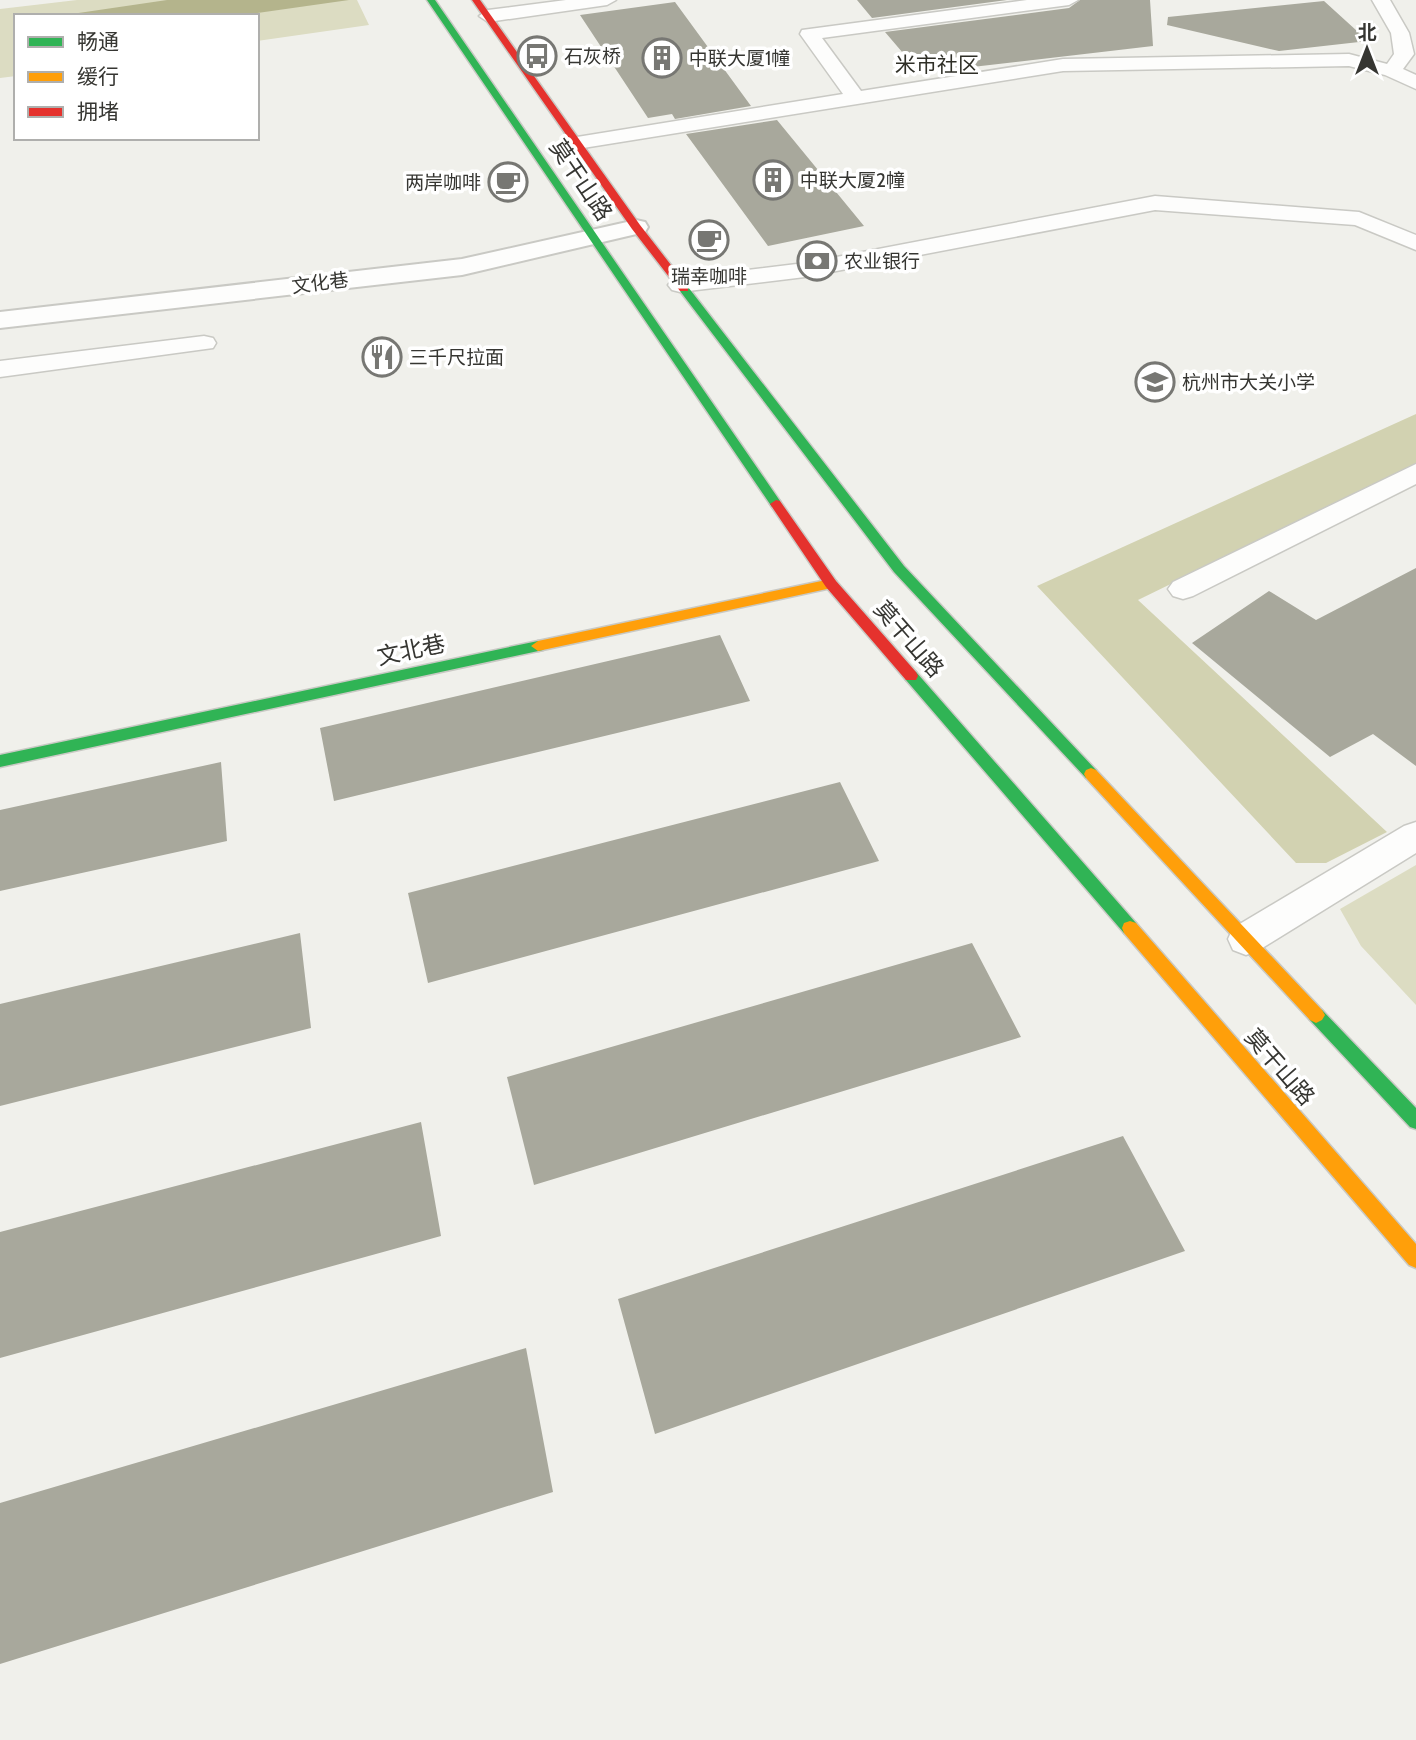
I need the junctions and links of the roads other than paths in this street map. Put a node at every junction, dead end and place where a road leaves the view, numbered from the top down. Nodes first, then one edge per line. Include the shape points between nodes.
1 (431, 0) edge
2 (607, 0) edge
3 (1069, 0) edge
4 (1381, 0) edge
5 (483, 9) edge
6 (1392, 71) junction
7 (1416, 83) edge
8 (856, 97) junction
9 (577, 143) junction
10 (636, 227) junction
11 (593, 237) junction
12 (1416, 243) edge
13 (680, 285) junction
14 (0, 320) edge
15 (204, 343) dead end
16 (0, 369) edge
17 (1416, 473) edge
18 (831, 584) junction
19 (1182, 589) dead end
20 (0, 761) edge
21 (1416, 836) edge
22 (1246, 939) junction
23 (1416, 1121) edge
24 (1416, 1258) edge

1 - 11 main road, 莫干山路
2 - 5 lane
3 - 8 lane via 809,34
4 - 6 lane via 1400,33 1404,54
5 - 9 main road, 莫干山路
6 - 7 lane
6 - 8 lane via 1349,60 1063,65
8 - 9 lane
9 - 10 main road, 莫干山路
10 - 11 street, 文化巷
10 - 13 main road, 莫干山路
11 - 14 street, 文化巷 via 462,267
11 - 18 main road, 莫干山路
12 - 13 lane via 1359,219 1155,204 805,270
13 - 22 main road, 莫干山路 via 899,569
15 - 16 lane
17 - 19 lane
18 - 20 main road, 文北巷
18 - 24 main road, 莫干山路
21 - 22 lane
22 - 23 main road, 莫干山路

